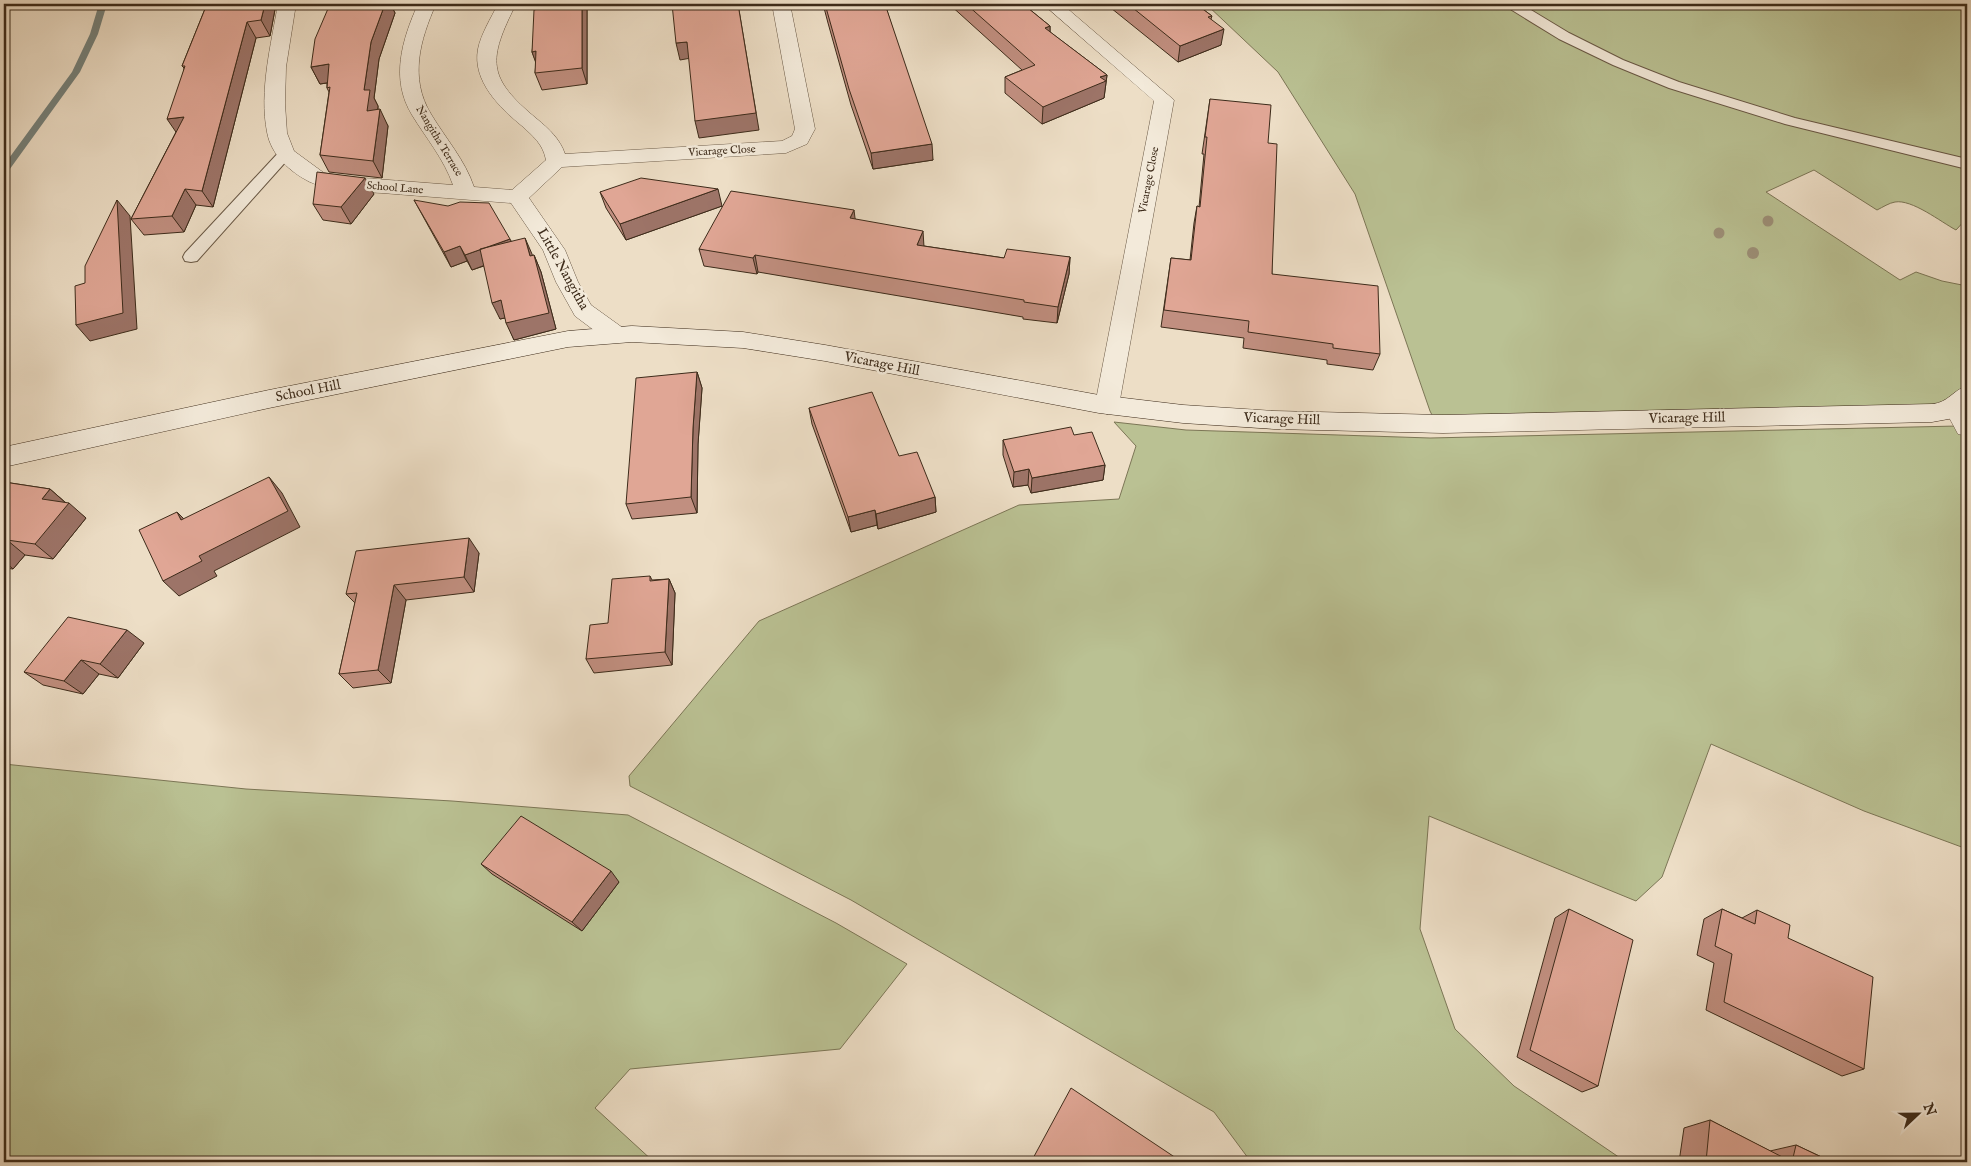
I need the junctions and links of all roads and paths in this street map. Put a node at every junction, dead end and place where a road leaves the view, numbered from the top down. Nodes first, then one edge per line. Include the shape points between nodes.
1 (287, 4) edge
2 (427, 4) edge
3 (507, 4) edge
4 (782, 4) edge
5 (1052, 4) edge
6 (1512, 4) edge
7 (285, 154) junction
8 (556, 161) junction
9 (1967, 164) edge
10 (466, 193) junction
11 (516, 198) junction
12 (191, 258) dead end
13 (615, 334) junction
14 (1106, 405) junction
15 (1964, 410) edge
16 (4, 457) edge

1 - 7 street via 275,104 277,133
2 - 10 street, Nangitha Terrace via 410,45 409,84 420,112 461,175
3 - 8 street via 480,71 488,75 522,117 549,139
4 - 8 street, Vicarage Close via 805,129 800,140 786,147
5 - 14 street, Vicarage Close via 1164,100
6 - 9 lane via 1594,51 1664,82 1808,126
7 - 10 street, School Lane via 318,178 350,184
7 - 12 lane
8 - 11 street
10 - 11 street, School Lane
11 - 13 street, Little Nangitha via 537,222 554,250 582,310
13 - 14 street, Vicarage Hill via 743,340
13 - 16 street, School Hill via 568,340 304,391
14 - 15 street, Vicarage Hill via 1264,419 1443,424

